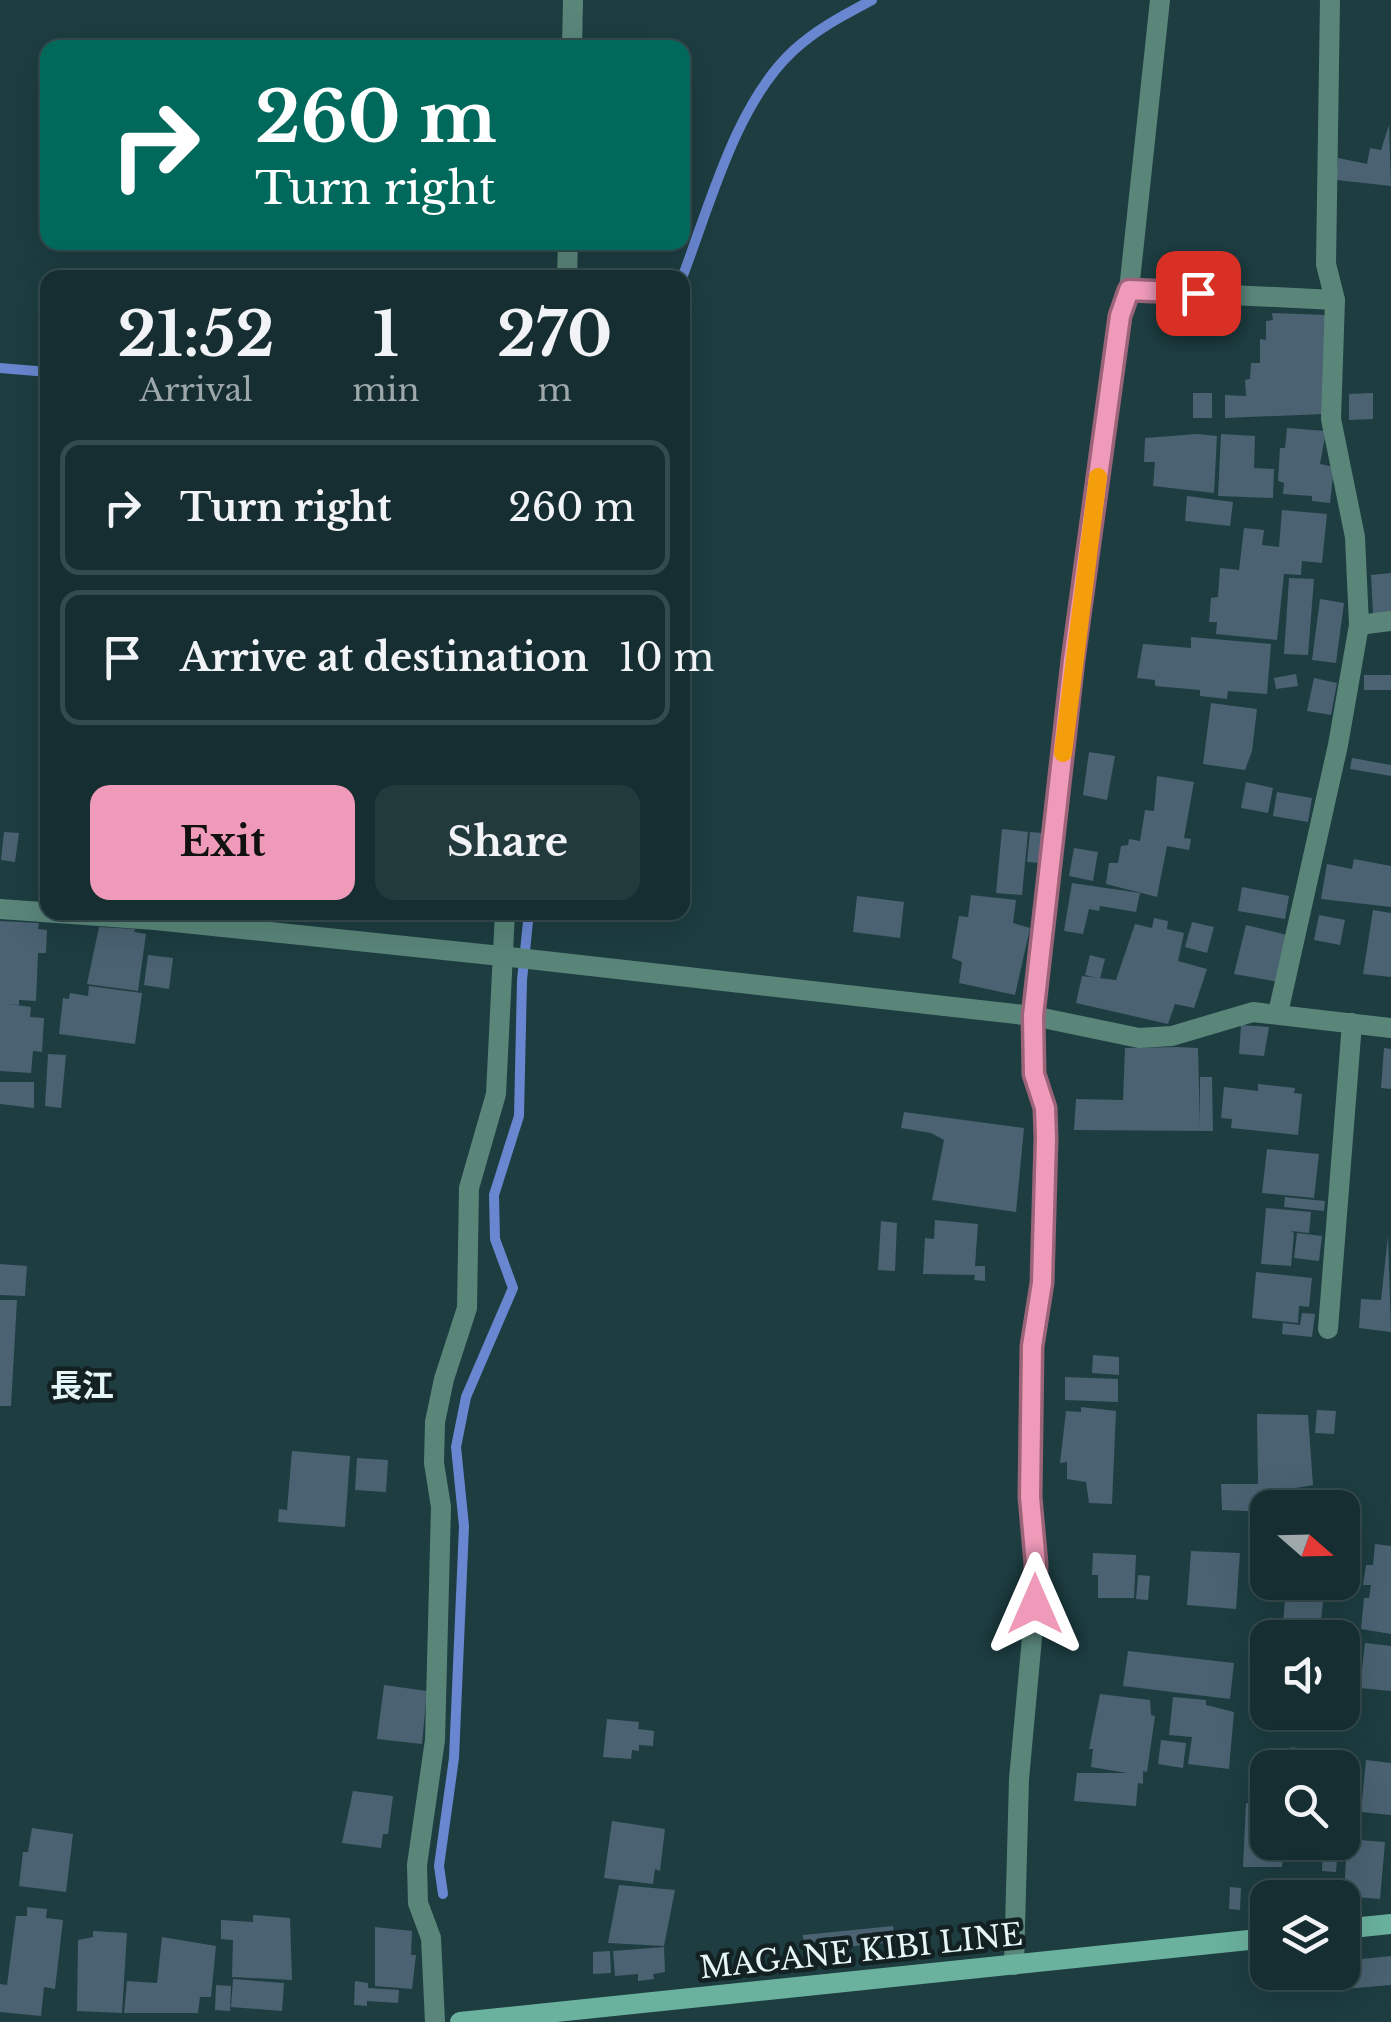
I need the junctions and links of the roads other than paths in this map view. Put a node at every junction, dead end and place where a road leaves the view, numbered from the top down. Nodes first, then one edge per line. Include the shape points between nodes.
1 (573, 0) edge
2 (1160, 0) edge
3 (1330, 0) edge
4 (572, 40) edge
5 (1129, 290) junction
6 (1335, 300) junction
7 (1391, 621) edge
8 (1360, 624) junction
9 (0, 909) edge
10 (40, 912) edge
11 (155, 920) edge
12 (504, 920) edge
13 (501, 956) junction
14 (1278, 1013) junction
15 (1033, 1016) junction
16 (1352, 1023) junction
17 (1391, 1028) edge
18 (1328, 1329) dead end
19 (1391, 1924) edge
20 (1360, 1928) edge
21 (1250, 1940) edge
22 (1014, 1966) junction
23 (435, 2022) edge
24 (460, 2022) edge

1 - 4 street
2 - 5 street
3 - 6 street via 1326,264
5 - 6 street
5 - 15 street via 1120,316 1073,660
6 - 8 street via 1331,419 1355,537
7 - 8 street
8 - 14 street
9 - 10 street
11 - 13 street
12 - 13 street
13 - 15 street
13 - 23 street via 496,1094 469,1188 467,1308 435,1422 439,1644 435,1740 417,1865 418,1903 431,1938
14 - 15 street via 1253,1012 1172,1036 1139,1038
14 - 16 street
15 - 22 street via 1034,1074 1046,1138 1042,1283 1032,1346 1035,1604 1019,1779
16 - 17 street
16 - 18 street
19 - 20 main road
21 - 22 main road, MAGANE KIBI LINE
22 - 24 main road, MAGANE KIBI LINE

